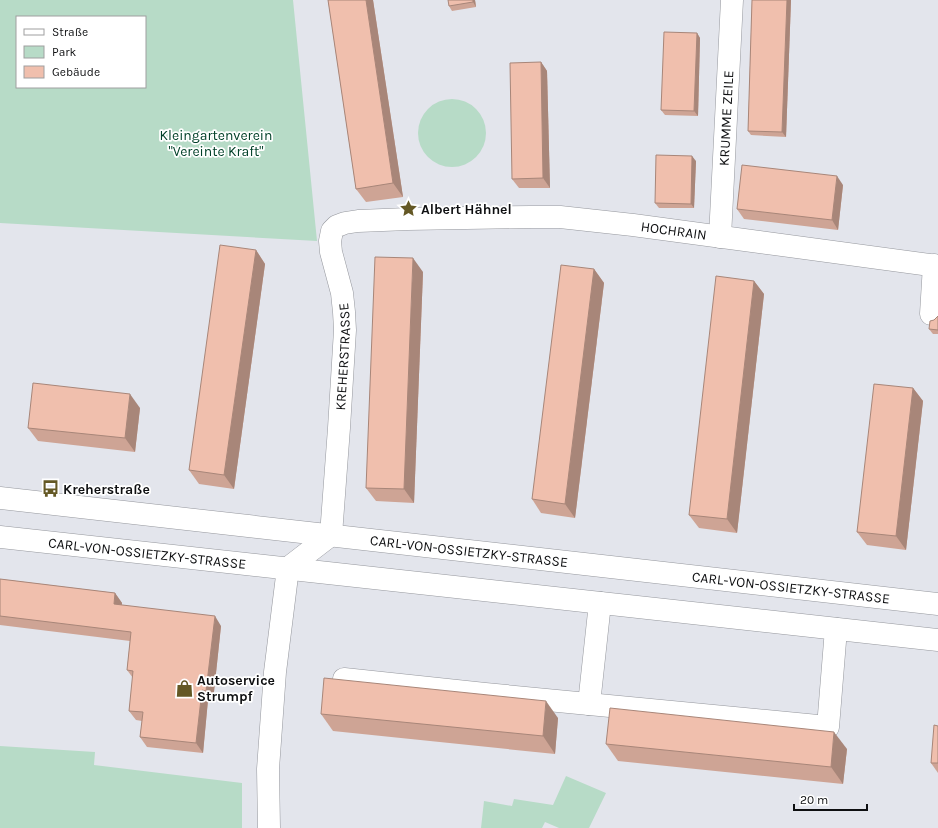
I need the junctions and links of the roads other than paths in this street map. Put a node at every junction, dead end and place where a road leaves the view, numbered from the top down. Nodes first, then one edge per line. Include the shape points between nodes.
1 (732, 0) edge
2 (408, 218) joint
3 (720, 237) junction
4 (936, 266) edge
5 (931, 314) dead end
6 (0, 498) edge
7 (331, 535) junction
8 (0, 537) edge
9 (288, 568) junction
10 (600, 603) junction
11 (938, 604) edge
12 (836, 629) junction
13 (938, 640) edge
14 (344, 679) edge
15 (589, 704) junction
16 (270, 828) edge

1 - 3 street, KRUMME ZEILE
2 - 3 street, HOCHRAIN via 560,218
2 - 7 street, KREHERSTRASSE via 345,223 337,226 332,232 330,241 342,292 345,330
3 - 4 street, HOCHRAIN
4 - 5 street
6 - 7 street, CARL-VON-OSSIETZKY-STRASSE
7 - 9 street
7 - 11 street, CARL-VON-OSSIETZKY-STRASSE
8 - 9 street, CARL-VON-OSSIETZKY-STRASSE
9 - 10 street, CARL-VON-OSSIETZKY-STRASSE
9 - 16 street via 274,672 268,769
10 - 12 street, CARL-VON-OSSIETZKY-STRASSE
10 - 15 street
12 - 13 street, CARL-VON-OSSIETZKY-STRASSE
12 - 15 street via 828,727
14 - 15 street

